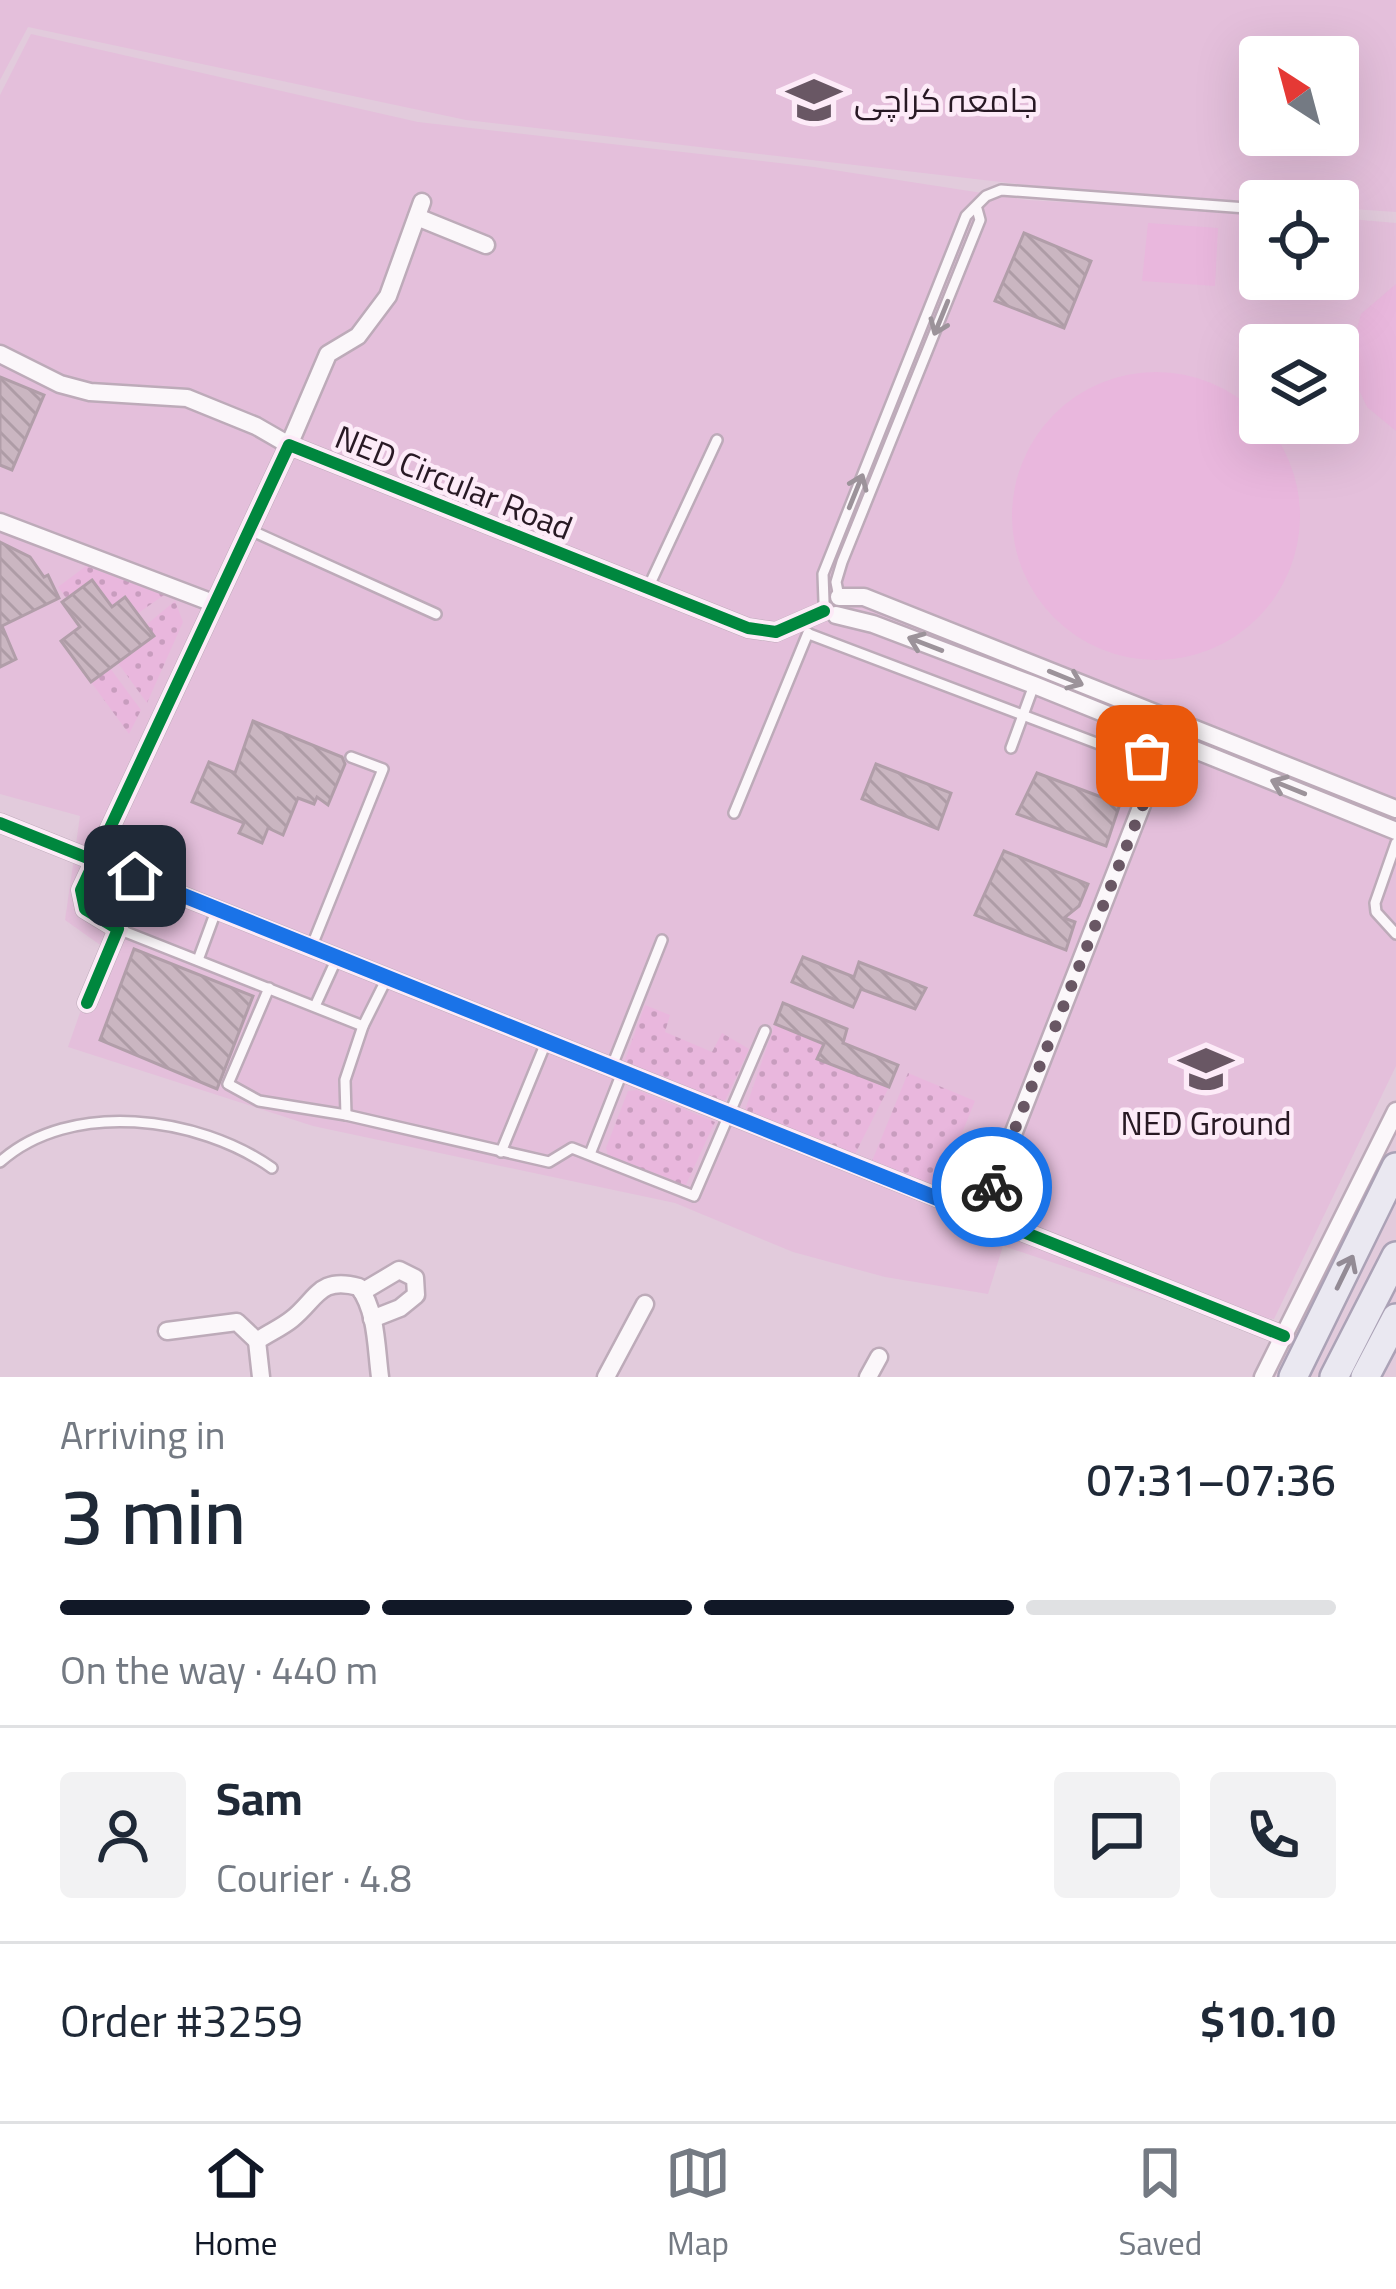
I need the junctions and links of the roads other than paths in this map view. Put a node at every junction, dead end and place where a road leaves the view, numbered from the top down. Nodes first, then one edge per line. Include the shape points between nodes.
1 (1239, 207) edge
2 (486, 245) dead end
3 (0, 354) edge
4 (717, 440) dead end
5 (289, 445) junction
6 (0, 521) edge
7 (250, 530) junction
8 (647, 589) junction
9 (213, 603) junction
10 (831, 606) junction
11 (436, 614) dead end
12 (807, 628) junction
13 (1034, 686) junction
14 (1024, 714) junction
15 (1154, 733) junction
16 (1011, 748) dead end
17 (351, 757) dead end
18 (1149, 764) junction
19 (1396, 809) edge
20 (734, 812) dead end
21 (0, 824) edge
22 (1396, 831) edge
23 (1396, 843) edge
24 (94, 859) junction
25 (216, 911) junction
26 (118, 929) junction
27 (1396, 934) edge
28 (662, 940) dead end
29 (311, 948) junction
30 (337, 958) junction
31 (198, 960) junction
32 (387, 978) junction
33 (269, 988) junction
34 (87, 1003) dead end
35 (316, 1004) junction
36 (362, 1025) junction
37 (765, 1031) dead end
38 (547, 1039) junction
39 (618, 1068) junction
40 (1396, 1111) edge
41 (346, 1115) junction
42 (729, 1117) junction
43 (501, 1152) junction
44 (590, 1154) junction
45 (0, 1162) edge
46 (1396, 1167) edge
47 (272, 1168) dead end
48 (1360, 1211) junction
49 (981, 1216) junction
50 (1396, 1256) edge
51 (362, 1292) junction
52 (645, 1304) dead end
53 (1396, 1318) edge
54 (372, 1319) junction
55 (167, 1331) dead end
56 (1284, 1336) junction
57 (257, 1341) junction
58 (879, 1357) dead end
59 (1364, 1367) edge
60 (261, 1377) edge
61 (380, 1377) edge
62 (606, 1377) edge
63 (868, 1377) edge
64 (1263, 1377) edge
65 (1293, 1377) edge

1 - 10 lane via 1001,190 986,196
2 - 5 street via 420,210 388,296 358,336 328,354
3 - 5 street via 60,385 187,398
4 - 8 lane
5 - 7 street, NED Circular Road
5 - 8 street, NED Circular Road
6 - 9 street
7 - 9 street, NED Circular Road
7 - 11 lane
8 - 12 street, NED Circular Road via 762,631
9 - 24 street, NED Circular Road
10 - 12 street, NED Circular Road
13 -> 10 street
10 -> 19 street via 864,597
12 - 14 lane
12 - 20 lane
13 - 14 lane
13 - 15 street
14 - 16 lane
14 - 18 lane
15 - 18 street
22 -> 15 street
17 - 29 lane via 383,770
18 - 49 street via 1148,792
21 - 24 street
23 - 27 lane via 1375,903
24 - 25 street
24 - 26 street, NED Circular Road via 81,902
25 - 29 street
25 - 31 lane
26 - 31 lane
26 - 34 street
28 - 39 lane
29 - 30 street
30 - 32 street
30 - 35 lane
31 - 33 lane
32 - 36 lane
32 - 38 street
33 - 35 lane
33 - 41 lane via 228,1084 260,1101
35 - 36 lane
36 - 41 lane via 345,1080
37 - 42 lane
38 - 39 street
38 - 43 lane
39 - 42 street
39 - 44 lane
40 - 48 street
41 - 43 lane
42 - 44 lane via 694,1196
42 - 49 street
43 - 44 lane via 549,1162 572,1148
45 - 47 lane via 40,1134 118,1122 227,1142
46 - 48 main road
48 - 56 street
65 -> 48 main road
49 - 56 street
50 - 59 main road
51 - 54 street
51 - 54 street via 399,1270 415,1278 410,1302
51 - 57 street via 347,1284 324,1288
52 - 62 street
53 - 59 main road
54 - 61 street
55 - 57 street via 237,1322
56 - 64 street
57 - 60 street
58 - 63 street

